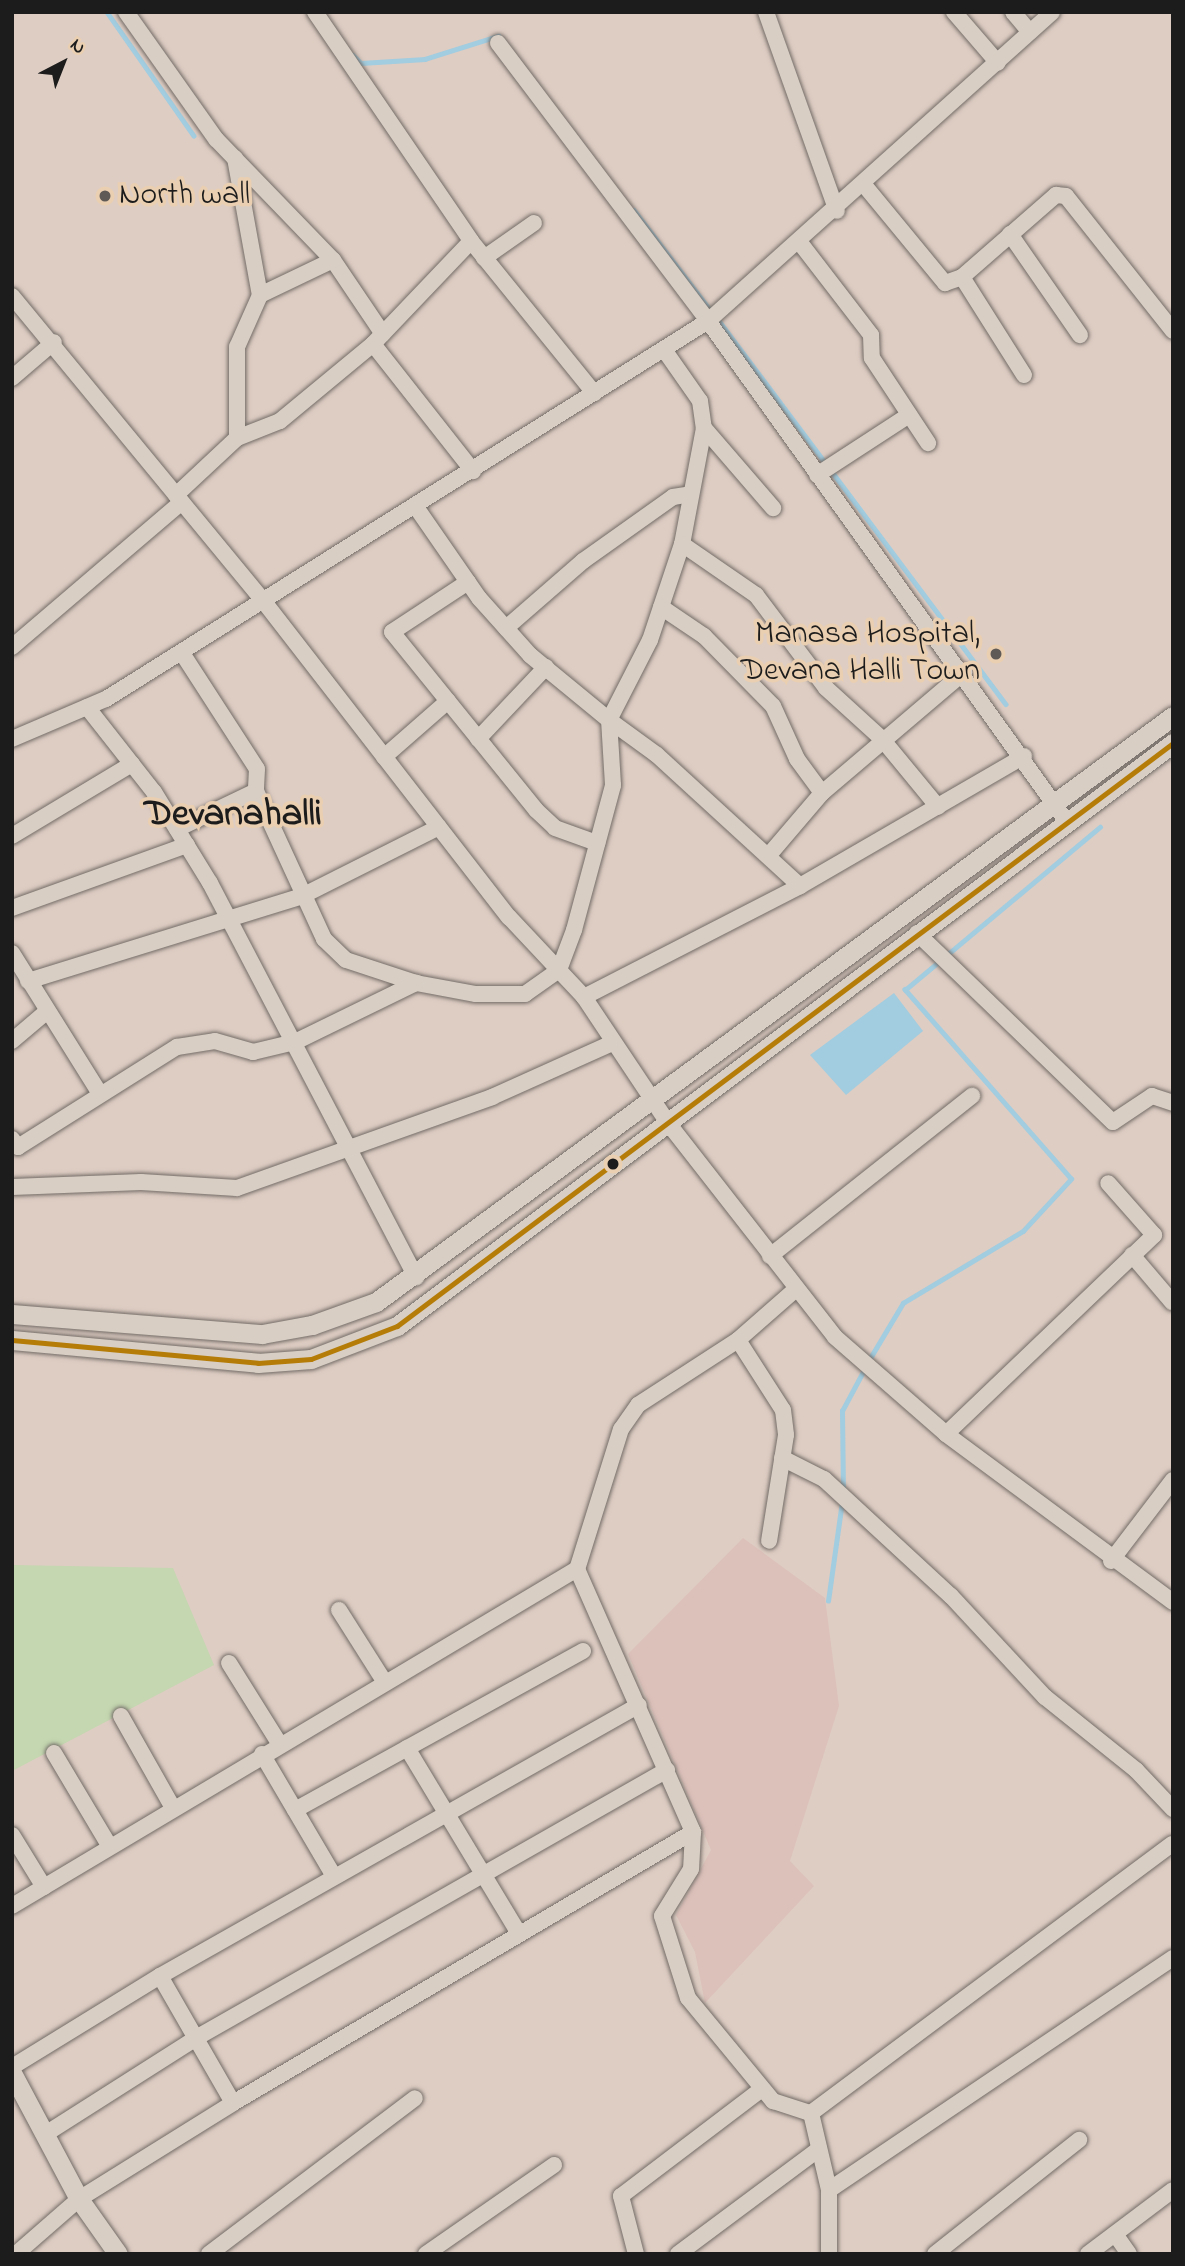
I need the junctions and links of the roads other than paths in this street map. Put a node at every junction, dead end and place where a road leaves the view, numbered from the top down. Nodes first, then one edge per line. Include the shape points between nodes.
1 (126, 12) edge
2 (315, 12) edge
3 (765, 12) edge
4 (954, 12) edge
5 (1013, 12) edge
6 (1052, 12) edge
7 (1030, 32) junction
8 (498, 43) dead end
9 (998, 63) junction
10 (235, 158) junction
11 (865, 186) junction
12 (837, 211) junction
13 (534, 223) dead end
14 (1010, 234) junction
15 (471, 242) junction
16 (801, 244) junction
17 (484, 258) junction
18 (333, 260) junction
19 (962, 277) junction
20 (260, 295) junction
21 (12, 296) edge
22 (713, 318) junction
23 (1173, 331) edge
24 (1080, 335) dead end
25 (378, 339) junction
26 (54, 342) junction
27 (665, 351) junction
28 (1024, 375) dead end
29 (12, 378) edge
30 (593, 393) junction
31 (909, 415) junction
32 (704, 428) junction
33 (237, 438) junction
34 (928, 443) dead end
35 (473, 471) junction
36 (817, 475) junction
37 (691, 494) junction
38 (179, 498) junction
39 (416, 507) junction
40 (773, 508) dead end
41 (682, 544) junction
42 (468, 582) junction
43 (265, 603) junction
44 (661, 607) junction
45 (506, 628) junction
46 (12, 648) edge
47 (182, 653) junction
48 (546, 667) junction
49 (964, 673) junction
50 (448, 701) junction
51 (87, 707) junction
52 (1173, 716) edge
53 (609, 720) junction
54 (12, 739) edge
55 (478, 739) junction
56 (882, 739) junction
57 (1173, 743) edge
58 (1024, 756) junction
59 (384, 757) junction
60 (132, 764) junction
61 (256, 791) junction
62 (822, 793) junction
63 (1055, 802) junction
64 (938, 807) junction
65 (1068, 822) junction
66 (439, 827) junction
67 (177, 829) junction
68 (12, 836) edge
69 (597, 844) junction
70 (187, 845) junction
71 (769, 855) junction
72 (800, 886) junction
73 (302, 896) junction
74 (12, 908) edge
75 (229, 920) junction
76 (917, 933) junction
77 (12, 953) edge
78 (559, 970) junction
79 (28, 981) junction
80 (416, 983) junction
81 (584, 997) junction
82 (45, 1013) junction
83 (12, 1041) edge
84 (295, 1042) junction
85 (610, 1044) junction
86 (99, 1092) junction
87 (972, 1096) dead end
88 (655, 1103) junction
89 (1173, 1103) edge
90 (668, 1123) junction
91 (12, 1139) edge
92 (352, 1150) junction
93 (1108, 1183) dead end
94 (12, 1187) edge
95 (1132, 1255) junction
96 (770, 1256) junction
97 (415, 1277) junction
98 (796, 1289) junction
99 (1172, 1302) edge
100 (12, 1314) edge
101 (12, 1340) edge
102 (738, 1340) junction
103 (946, 1434) junction
104 (782, 1458) junction
105 (1171, 1486) edge
106 (769, 1541) dead end
107 (1111, 1561) junction
108 (577, 1569) junction
109 (1173, 1602) edge
110 (339, 1609) dead end
111 (583, 1651) dead end
112 (229, 1663) dead end
113 (384, 1681) junction
114 (639, 1705) junction
115 (121, 1716) dead end
116 (279, 1743) junction
117 (407, 1748) junction
118 (54, 1753) dead end
119 (262, 1754) junction
120 (667, 1770) junction
121 (173, 1808) junction
122 (1173, 1809) edge
123 (295, 1810) junction
124 (446, 1812) junction
125 (693, 1832) junction
126 (12, 1835) edge
127 (1173, 1836) edge
128 (1172, 1844) edge
129 (110, 1847) junction
130 (483, 1874) junction
131 (334, 1876) junction
132 (44, 1887) junction
133 (12, 1906) edge
134 (519, 1934) junction
135 (1173, 1958) edge
136 (160, 1976) junction
137 (196, 2038) junction
138 (12, 2067) edge
139 (12, 2073) edge
140 (762, 2089) junction
141 (415, 2098) dead end
142 (233, 2103) junction
143 (811, 2113) junction
144 (47, 2133) junction
145 (1079, 2140) dead end
146 (820, 2149) junction
147 (554, 2165) dead end
148 (829, 2190) junction
149 (1173, 2190) edge
150 (79, 2199) junction
151 (1115, 2234) junction
152 (827, 2252) edge
153 (16, 2254) edge
154 (118, 2254) edge
155 (209, 2254) edge
156 (426, 2254) edge
157 (636, 2254) edge
158 (678, 2254) edge
159 (935, 2254) edge
160 (1088, 2254) edge
161 (1129, 2254) edge

1 - 10 street
2 - 15 street
3 - 12 street
4 - 9 street
5 - 7 street
6 - 7 street
7 - 9 street
8 - 22 street
9 - 11 street
10 - 18 street
10 - 20 street
11 - 12 street
11 - 19 street via 945,282
12 - 16 street
13 - 17 street
14 - 19 street
14 - 23 street via 1056,195 1066,196
14 - 24 street
15 - 17 street
15 - 25 street
16 - 22 street
16 - 31 street via 871,335 872,358
17 - 30 street
18 - 20 street
18 - 25 street
19 - 28 street
20 - 33 street via 237,347
21 - 26 street
22 - 27 street
22 - 36 street
25 - 33 street via 280,421
25 - 35 street
26 - 29 street
26 - 38 street
27 - 30 street
27 - 32 street via 700,401
30 - 35 street
31 - 34 street
31 - 36 street
32 - 37 street
32 - 40 street
33 - 38 street
35 - 39 street
36 - 49 street
37 - 41 street
37 - 45 street via 673,497 583,561
38 - 43 street
38 - 46 street
39 - 42 street
39 - 43 street
41 - 44 street
41 - 56 street via 756,595 826,688
42 - 45 street
42 - 50 street via 392,632
43 - 47 street
43 - 59 street
44 - 53 street
44 - 62 street via 704,636 773,706 797,759
45 - 48 street
47 - 51 street
47 - 61 street via 257,769
48 - 53 street
48 - 55 street
49 - 56 street
49 - 58 street
50 - 55 street
50 - 59 street
51 - 54 street
51 - 60 street
52 - 63 main road
53 - 69 street via 613,785
53 - 71 street
55 - 69 street via 555,828
56 - 62 street
56 - 64 street
57 - 65 main road
58 - 63 street
58 - 64 street
59 - 66 street
60 - 67 street
60 - 68 street
61 - 67 street
61 - 73 street
62 - 71 street
63 - 65 street
63 - 88 main road
64 - 72 street
65 - 76 main road
66 - 73 street
66 - 78 street
67 - 70 street
69 - 78 street
70 - 74 street
70 - 75 street
71 - 72 street
72 - 81 street
73 - 75 street
73 - 80 street via 324,939 346,960
75 - 79 street
75 - 84 street
76 - 89 street via 1113,1122 1152,1096
76 - 90 main road
77 - 79 street
78 - 80 street via 525,993 476,994
78 - 81 street
79 - 82 street
80 - 84 street
81 - 85 street
82 - 83 street
82 - 86 street
84 - 86 street via 253,1052 215,1041 177,1047
84 - 92 street
85 - 88 street
85 - 92 street
86 - 91 street via 18,1147
87 - 96 street
88 - 90 street
88 - 97 main road
90 - 96 street
90 - 101 main road via 432,1303 358,1345 311,1359 258,1363
92 - 94 street via 237,1188 141,1182
92 - 97 street
93 - 95 street via 1154,1235
95 - 99 street
95 - 103 street
96 - 98 street
97 - 100 main road via 345,1315 262,1334
98 - 102 street
98 - 103 street via 852,1352
102 - 104 street via 783,1410
102 - 108 street via 638,1405 621,1429
103 - 107 street
104 - 106 street
104 - 122 street via 843,1496 951,1595 1045,1697 1136,1770
105 - 107 street
107 - 109 street
108 - 113 street
108 - 114 street
110 - 113 street
111 - 117 street
112 - 116 street
113 - 116 street
114 - 120 street
114 - 124 street
115 - 121 street
116 - 119 street
117 - 123 street
117 - 124 street
118 - 129 street
119 - 121 street
119 - 123 street
120 - 125 street
120 - 130 street
121 - 129 street
123 - 131 street
124 - 130 street
124 - 131 street
125 - 134 street
125 - 140 street via 691,1869 662,1916 688,1998
126 - 132 street
127 - 128 street
128 - 143 street
129 - 132 street
130 - 134 street
130 - 137 street
131 - 136 street
132 - 133 street
134 - 142 street
135 - 148 street
136 - 137 street
136 - 138 street
137 - 142 street
137 - 144 street
139 - 144 main road
140 - 143 street via 773,2101
140 - 157 street via 621,2196
141 - 155 street
142 - 150 street
143 - 146 street
144 - 150 main road
145 - 159 street
146 - 148 street
146 - 158 street
147 - 156 street
148 - 152 street
149 - 151 street
150 - 153 street
150 - 154 main road
151 - 160 street
151 - 161 street

